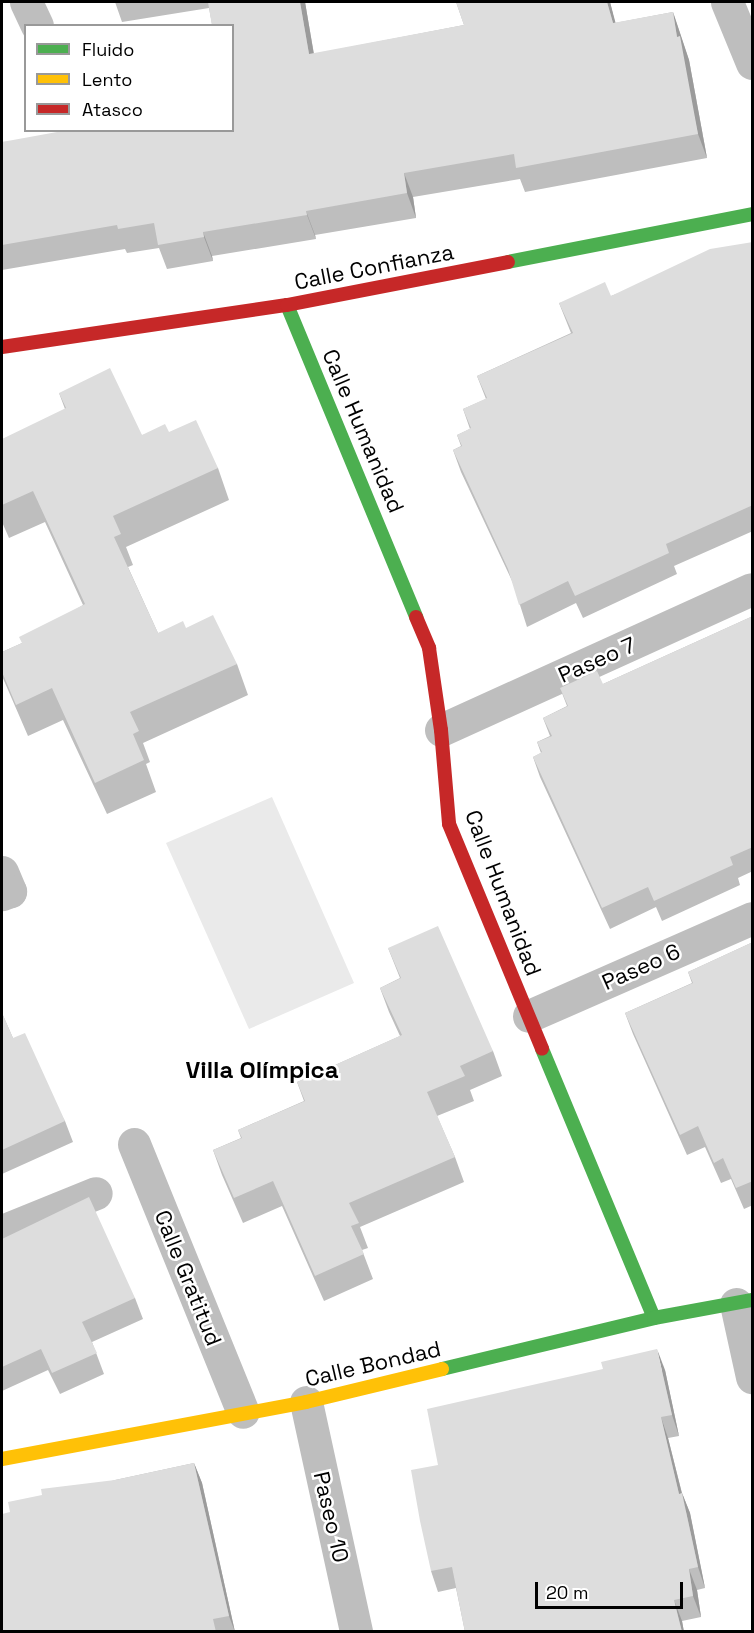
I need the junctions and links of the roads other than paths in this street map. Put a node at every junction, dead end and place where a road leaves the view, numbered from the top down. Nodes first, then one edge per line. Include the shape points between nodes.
1 (27, 2) edge
2 (727, 2) edge
3 (36, 24) edge
4 (753, 63) edge
5 (753, 214) edge
6 (287, 305) junction
7 (2, 347) edge
8 (753, 589) edge
9 (441, 730) junction
10 (753, 918) edge
11 (529, 1016) junction
12 (134, 1144) dead end
13 (96, 1193) dead end
14 (2, 1231) edge
15 (744, 1302) edge
16 (654, 1318) junction
17 (753, 1377) edge
18 (306, 1402) junction
19 (243, 1412) junction
20 (2, 1459) edge
21 (356, 1632) edge

1 - 3 street
2 - 4 street
5 - 6 street, Calle Confianza
6 - 7 street, Calle Confianza
6 - 9 street, Calle Humanidad via 429,648
8 - 9 street, Paseo 7
9 - 11 street, Calle Humanidad via 449,825
10 - 11 street, Paseo 6
11 - 16 street, Calle Humanidad
12 - 19 street, Calle Gratitud
13 - 14 street
15 - 16 street, Calle Bondad
15 - 17 street
16 - 18 street, Calle Bondad
18 - 19 street, Calle Bondad
18 - 21 street, Paseo 10
19 - 20 street, Calle Bondad

